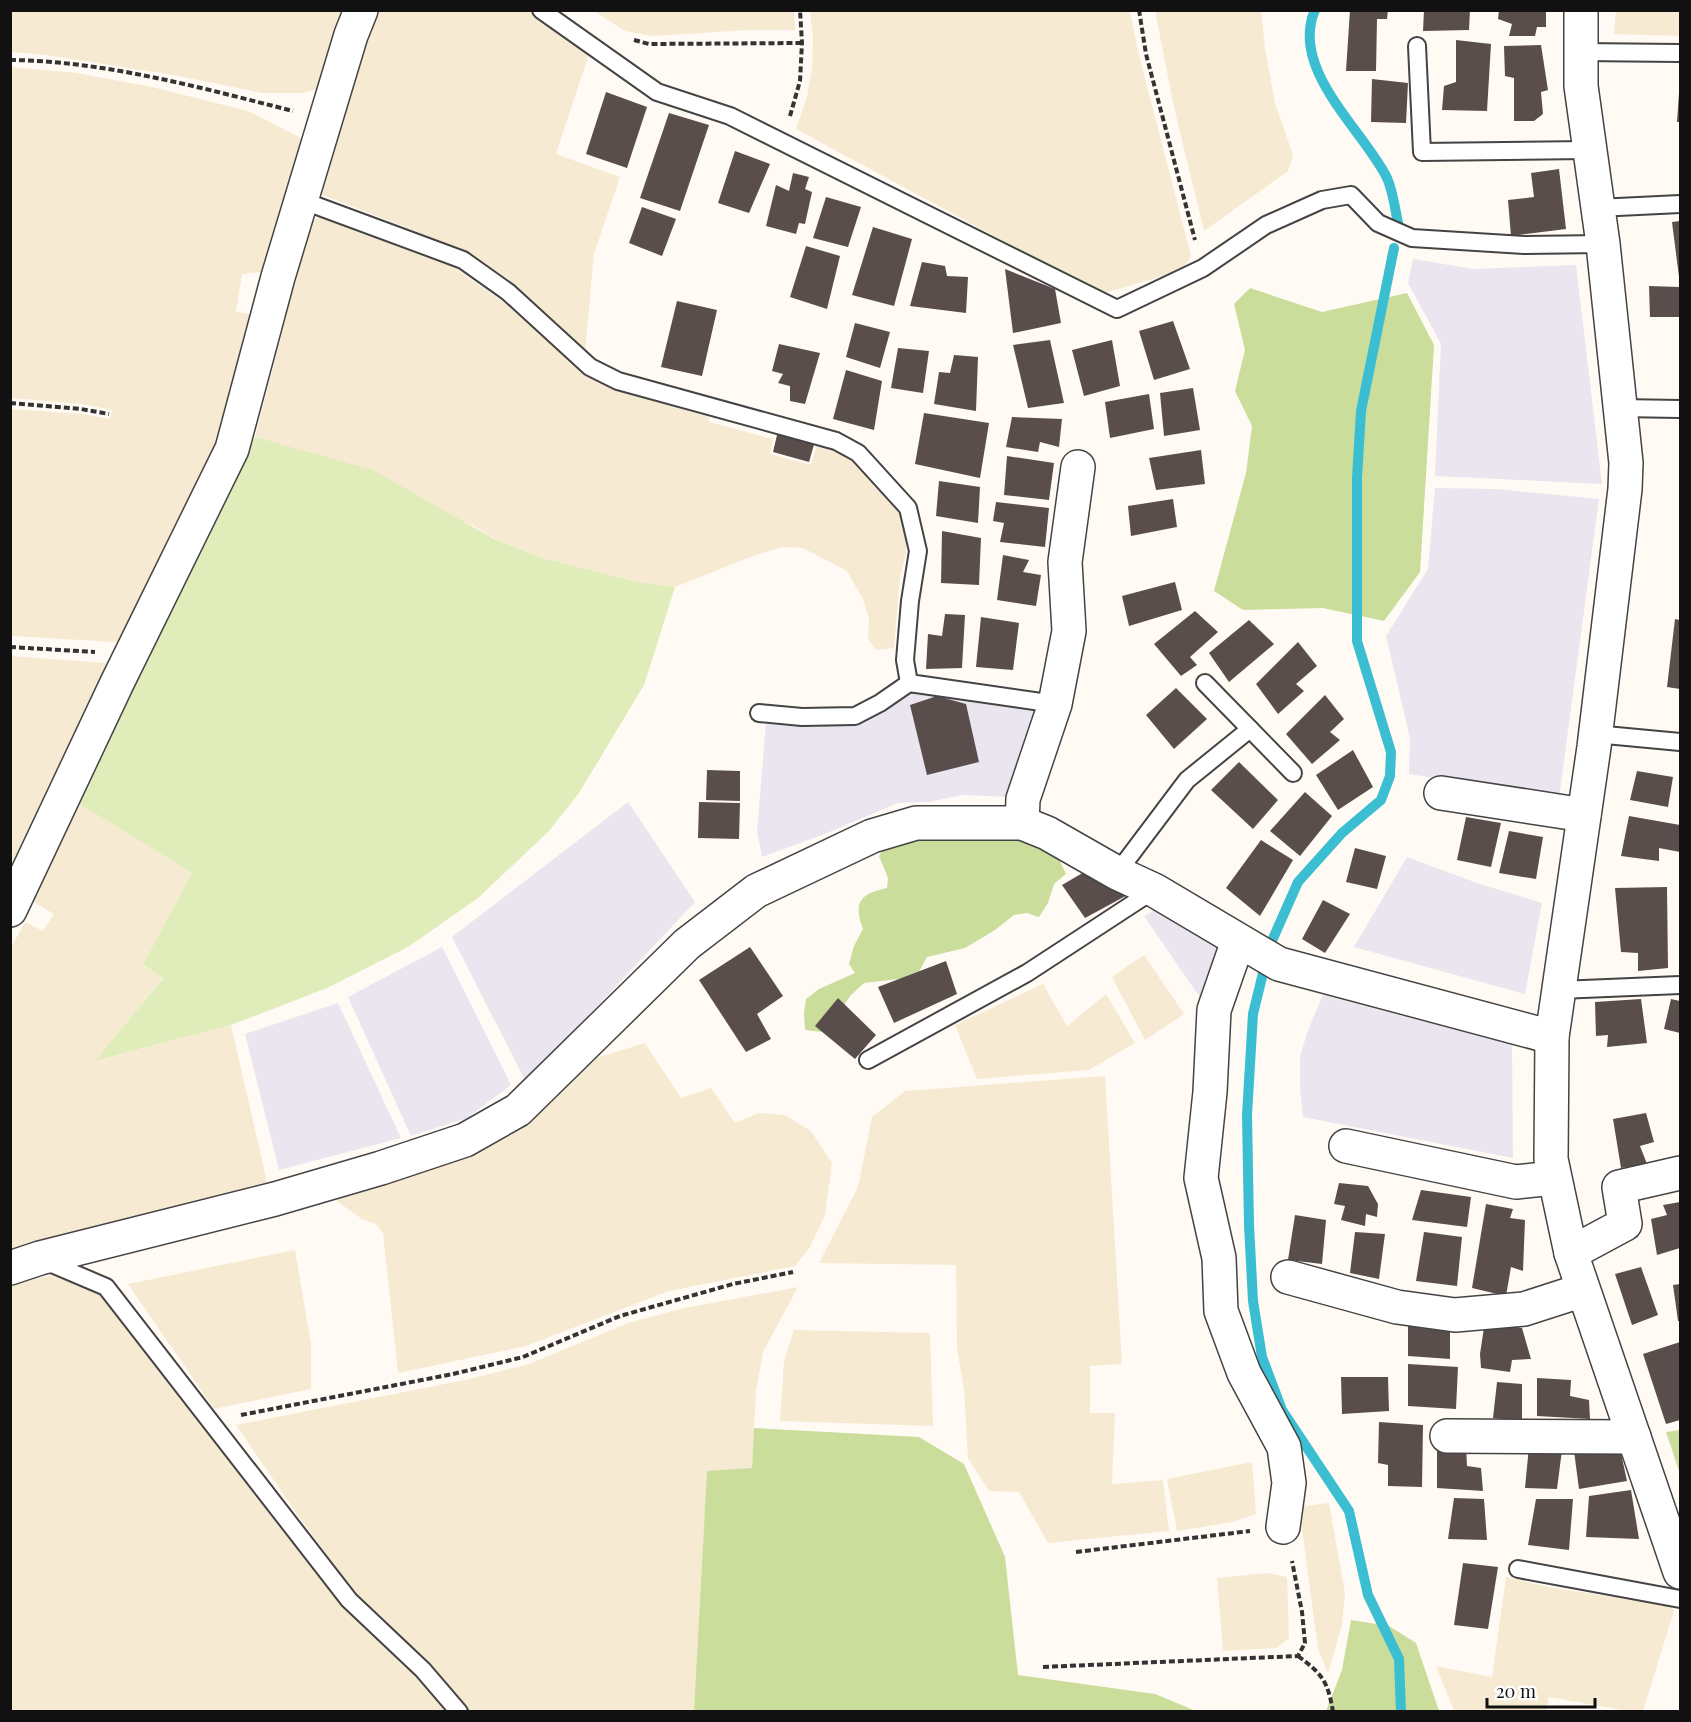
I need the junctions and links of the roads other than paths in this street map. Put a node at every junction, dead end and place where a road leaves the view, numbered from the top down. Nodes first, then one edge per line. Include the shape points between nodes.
1 (361, 10) edge
2 (541, 10) edge
3 (1581, 10) edge
4 (1417, 46) dead end
5 (1580, 52) junction
6 (1680, 52) edge
7 (1589, 150) junction
8 (301, 200) junction
9 (1680, 204) edge
10 (1597, 208) junction
11 (1603, 244) junction
12 (1620, 408) junction
13 (1680, 409) edge
14 (1078, 467) dead end
15 (909, 683) junction
16 (1204, 683) dead end
17 (1055, 704) junction
18 (759, 713) dead end
19 (1250, 729) junction
20 (1595, 734) junction
21 (1680, 742) edge
22 (1293, 773) dead end
23 (1441, 793) dead end
24 (1584, 815) junction
25 (1022, 823) junction
26 (1118, 873) junction
27 (1154, 890) junction
28 (10, 910) edge
29 (1238, 941) junction
30 (1680, 986) edge
31 (1559, 990) junction
32 (1552, 1037) junction
33 (868, 1060) dead end
34 (1346, 1146) dead end
35 (1680, 1173) edge
36 (1554, 1178) junction
37 (1571, 1253) junction
38 (25, 1263) edge
39 (1288, 1277) dead end
40 (1583, 1290) junction
41 (1447, 1436) dead end
42 (1634, 1437) junction
43 (1283, 1527) road end
44 (1518, 1569) dead end
45 (1680, 1572) edge
46 (1680, 1599) edge
47 (459, 1712) edge

1 - 8 street
2 - 11 lane via 657,92 730,116 1118,309 1203,268 1266,225 1322,200 1351,195 1378,224 1412,238 1524,245
3 - 5 street
4 - 7 lane via 1422,152
5 - 6 lane
5 - 7 street
7 - 10 street
8 - 15 lane via 463,260 508,292 590,367 618,381 836,441 858,453 908,508 918,550 905,660
8 - 28 street via 232,449
9 - 10 lane
10 - 11 street
11 - 12 street
12 - 13 lane
12 - 20 street via 1625,489
14 - 17 street via 1065,562 1069,631
15 - 17 lane
15 - 18 lane via 855,716
16 - 19 lane
17 - 25 street via 1023,799
19 - 22 lane
19 - 26 lane via 1187,780
20 - 21 lane
20 - 24 street
23 - 24 street
24 - 31 street
25 - 26 street
25 - 38 street via 916,823 872,836 756,891 687,944 518,1110 465,1140 275,1199
26 - 27 street
27 - 29 street
27 - 33 lane via 1027,973
29 - 32 street via 1279,964
29 - 43 street via 1214,1010 1201,1178 1219,1258 1221,1311 1244,1373 1284,1447 1289,1483
30 - 31 lane
31 - 32 street
32 - 36 street
34 - 36 street via 1516,1182
35 - 37 street via 1619,1187 1625,1224
36 - 37 street
37 - 40 street
38 - 47 lane via 106,1287 349,1600 423,1670
39 - 40 street via 1397,1307 1455,1315 1524,1309
40 - 42 street
41 - 42 street
42 - 45 street
44 - 46 lane

